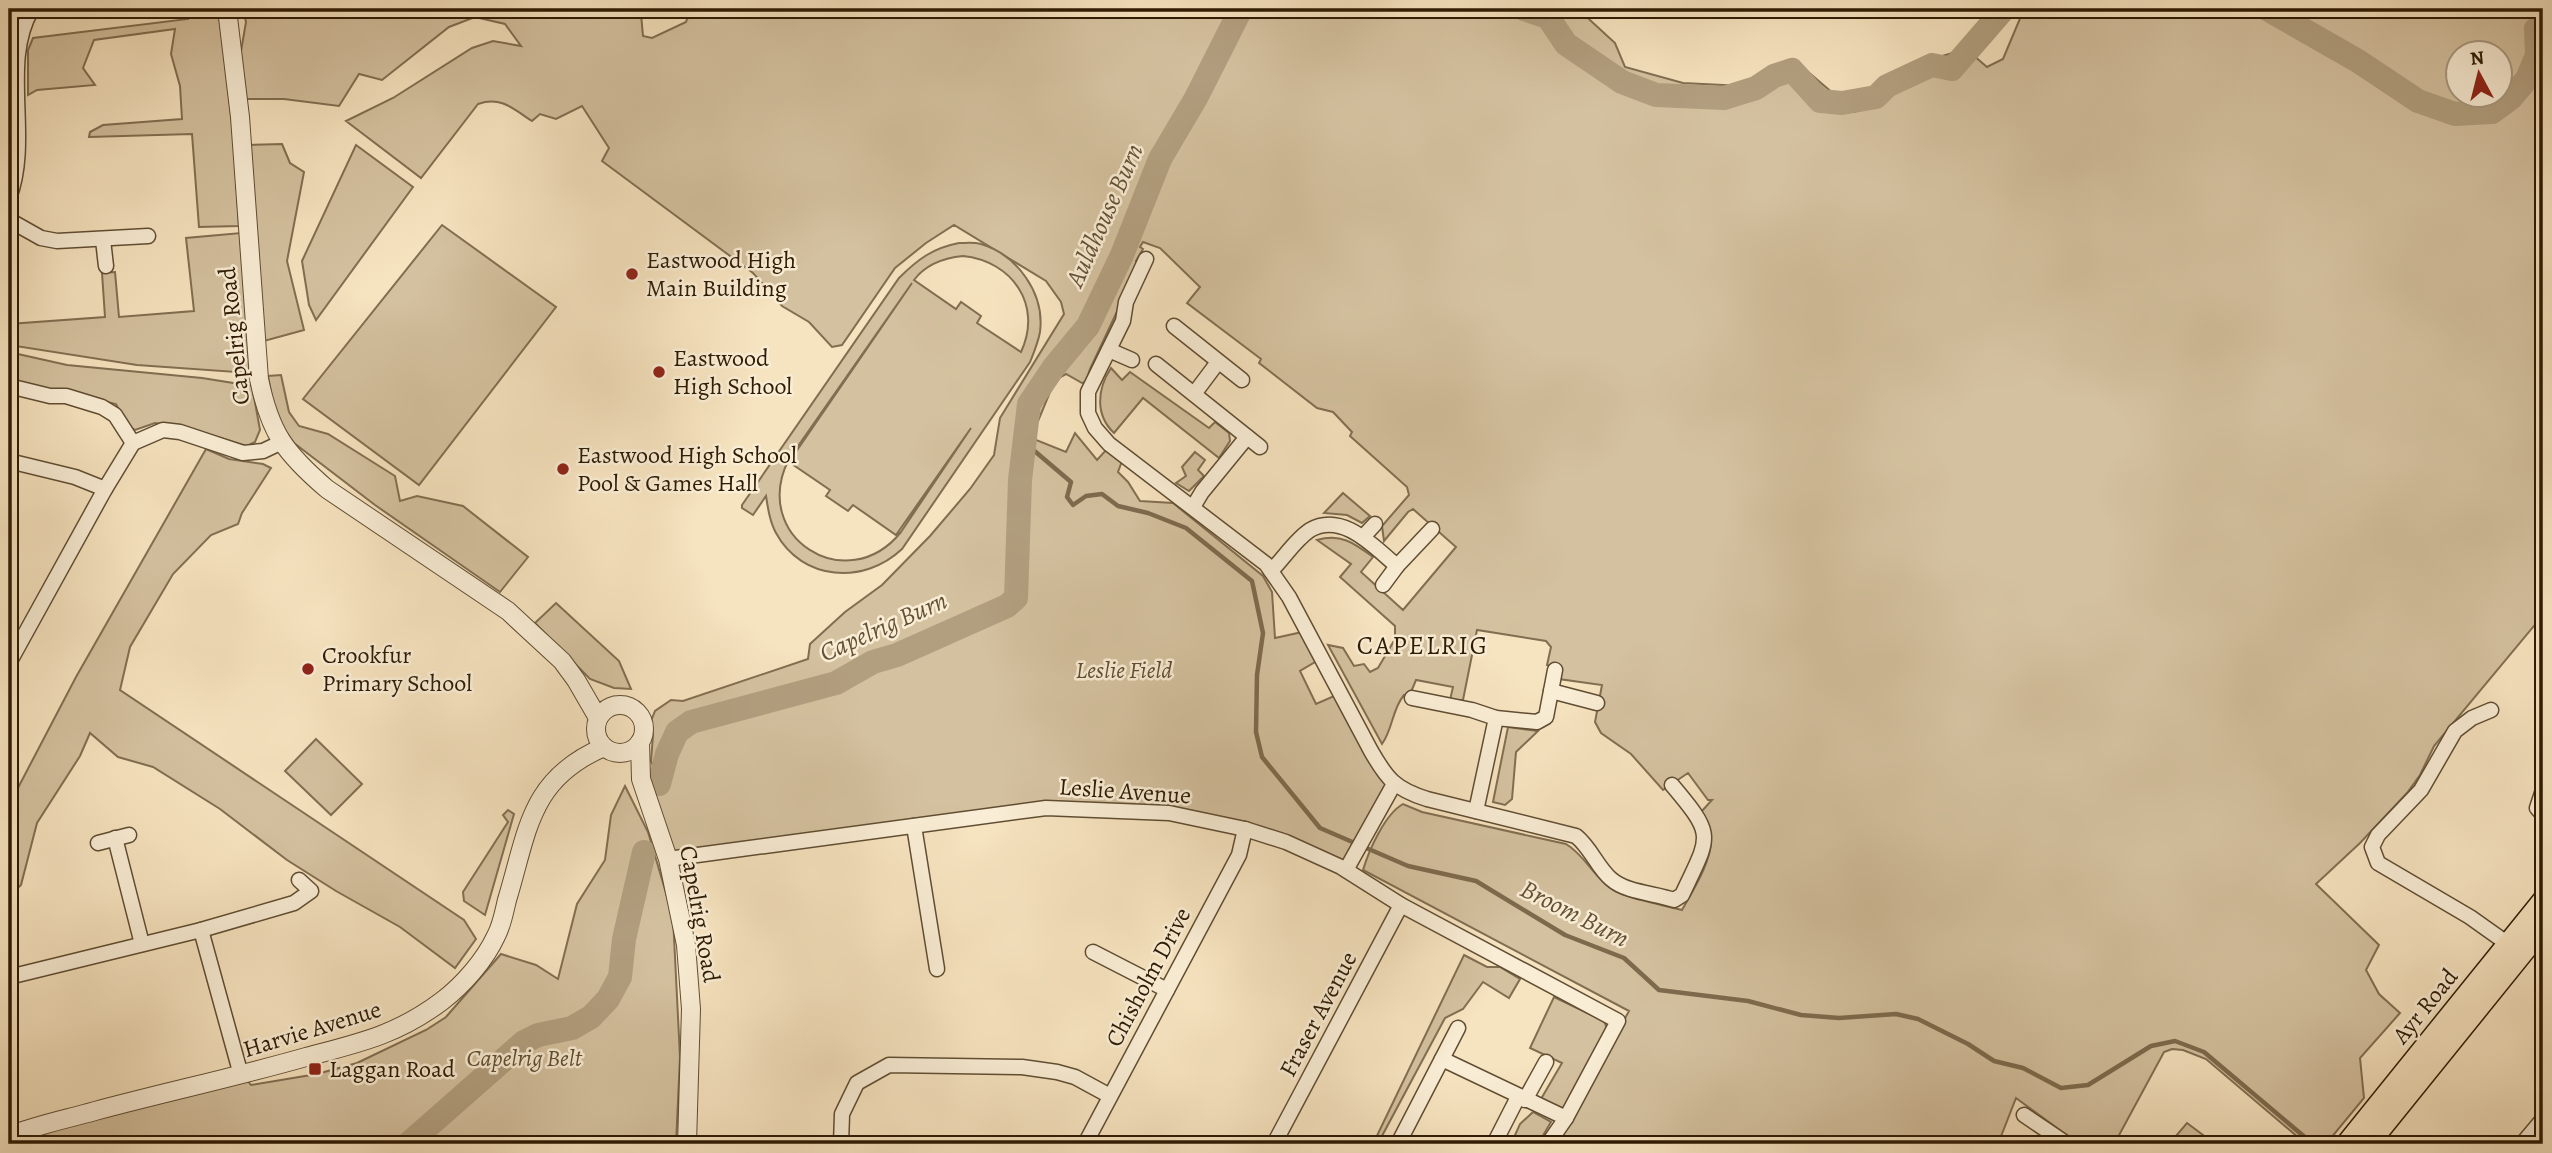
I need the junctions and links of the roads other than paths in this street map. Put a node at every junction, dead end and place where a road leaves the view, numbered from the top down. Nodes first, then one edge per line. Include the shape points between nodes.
1 (32, 9) edge
2 (227, 9) edge
3 (9, 198) edge
4 (9, 220) edge
5 (148, 236) dead end
6 (103, 240) junction
7 (1146, 259) dead end
8 (106, 266) dead end
9 (1174, 326) dead end
10 (1109, 350) junction
11 (1132, 360) dead end
12 (1218, 362) junction
13 (1156, 364) dead end
14 (1242, 380) dead end
15 (9, 386) edge
16 (1194, 394) junction
17 (1247, 437) junction
18 (282, 442) junction
19 (133, 443) junction
20 (1261, 447) dead end
21 (9, 461) edge
22 (105, 489) junction
23 (1193, 507) junction
24 (1375, 524) dead end
25 (1432, 529) dead end
26 (1363, 537) junction
27 (1397, 566) junction
28 (1271, 571) junction
29 (1383, 585) dead end
30 (9, 663) edge
31 (1555, 670) dead end
32 (576, 680) junction
33 (1551, 691) junction
34 (1412, 698) dead end
35 (1597, 703) dead end
36 (617, 705) junction
37 (2491, 710) dead end
38 (1496, 718) junction
39 (598, 719) junction
40 (640, 742) junction
41 (604, 747) junction
42 (621, 753) junction
43 (641, 779) junction
44 (1394, 784) junction
45 (1672, 785) dead end
46 (2543, 790) edge
47 (1476, 811) junction
48 (2543, 814) edge
49 (914, 826) junction
50 (1245, 829) junction
51 (98, 843) dead end
52 (668, 859) junction
53 (1346, 870) junction
54 (299, 880) dead end
55 (2543, 901) edge
56 (1401, 905) junction
57 (2543, 927) edge
58 (201, 930) junction
59 (142, 944) junction
60 (2515, 949) junction
61 (1093, 952) dead end
62 (937, 969) dead end
63 (9, 976) edge
64 (1167, 990) junction
65 (1458, 1028) dead end
66 (1442, 1059) junction
67 (1546, 1062) dead end
68 (241, 1076) junction
69 (1110, 1096) junction
70 (1522, 1098) junction
71 (2392, 1102) junction
72 (2024, 1115) dead end
73 (1566, 1118) junction
74 (2543, 1119) edge
75 (9, 1136) edge
76 (1402, 1143) edge
77 (687, 1144) edge
78 (841, 1144) edge
79 (1084, 1144) edge
80 (1274, 1144) edge
81 (1494, 1144) edge
82 (1548, 1144) edge
83 (2067, 1144) edge
84 (2347, 1144) edge
85 (2368, 1144) edge
86 (2522, 1144) edge

1 - 3 street via 18,30 13,52 15,169
2 - 18 street, Capelrig Road via 240,117 259,379 272,428
4 - 6 street via 57,241
5 - 6 street
6 - 8 street
7 - 10 street
9 - 12 street
10 - 11 street
10 - 23 street via 1088,392 1088,413 1095,428 1109,444
12 - 14 street
12 - 16 street
13 - 16 street
15 - 19 street via 102,407 115,415
16 - 17 street
17 - 20 street
17 - 23 street
18 - 19 street via 263,451 243,453 163,430
18 - 32 street, Capelrig Road via 301,467 327,489 508,611
19 - 22 street
21 - 22 street
22 - 30 street
23 - 28 street
24 - 26 street
25 - 27 street
26 - 27 street
26 - 28 street via 1339,526 1311,530
27 - 29 street
28 - 44 street
31 - 33 street
32 - 36 street, Capelrig Road
32 - 39 street, Capelrig Road
33 - 35 street
33 - 38 street via 1546,717 1537,723
34 - 38 street
36 - 39 street
36 - 40 street via 632,707 642,719
37 - 60 street via 2455,731 2421,790 2372,847 2378,863
38 - 47 street
39 - 41 street via 596,734
40 - 42 street
40 - 43 street, Capelrig Road
41 - 42 street
41 - 68 street, Harvie Avenue via 585,755 554,779 538,802 527,825 498,934 457,988 392,1032
42 - 43 street, Capelrig Road
43 - 52 street, Capelrig Road
44 - 47 street via 1416,796
44 - 53 street
45 - 47 street via 1697,814 1706,840 1682,895 1674,900 1613,881 1576,836
46 - 48 street via 2537,808
49 - 50 street, Leslie Avenue via 1046,808 1169,813
49 - 52 street, Leslie Avenue
49 - 62 street
50 - 53 street, Leslie Avenue
50 - 64 street, Chisholm Drive via 1239,855
51 - 59 street via 122,837
52 - 77 street, Capelrig Road via 686,945 691,1009
53 - 56 street, Leslie Avenue
54 - 58 street via 311,891 294,903
55 - 60 main road, Ayr Road
56 - 73 street, Leslie Avenue via 1618,1021
56 - 80 street, Fraser Avenue
57 - 60 main road, Ayr Road
58 - 59 street
58 - 68 street
59 - 63 street
60 - 71 main road, Ayr Road
61 - 64 street
64 - 69 street, Chisholm Drive
65 - 66 street
66 - 70 street
66 - 76 street
67 - 70 street
68 - 75 street, Harvie Avenue
69 - 78 street via 1057,1072 889,1065 857,1083 842,1114
69 - 79 street, Chisholm Drive
70 - 73 street
70 - 81 street
71 - 84 main road, Ayr Road
71 - 85 main road, Ayr Road
72 - 83 street
73 - 82 street
74 - 86 street

